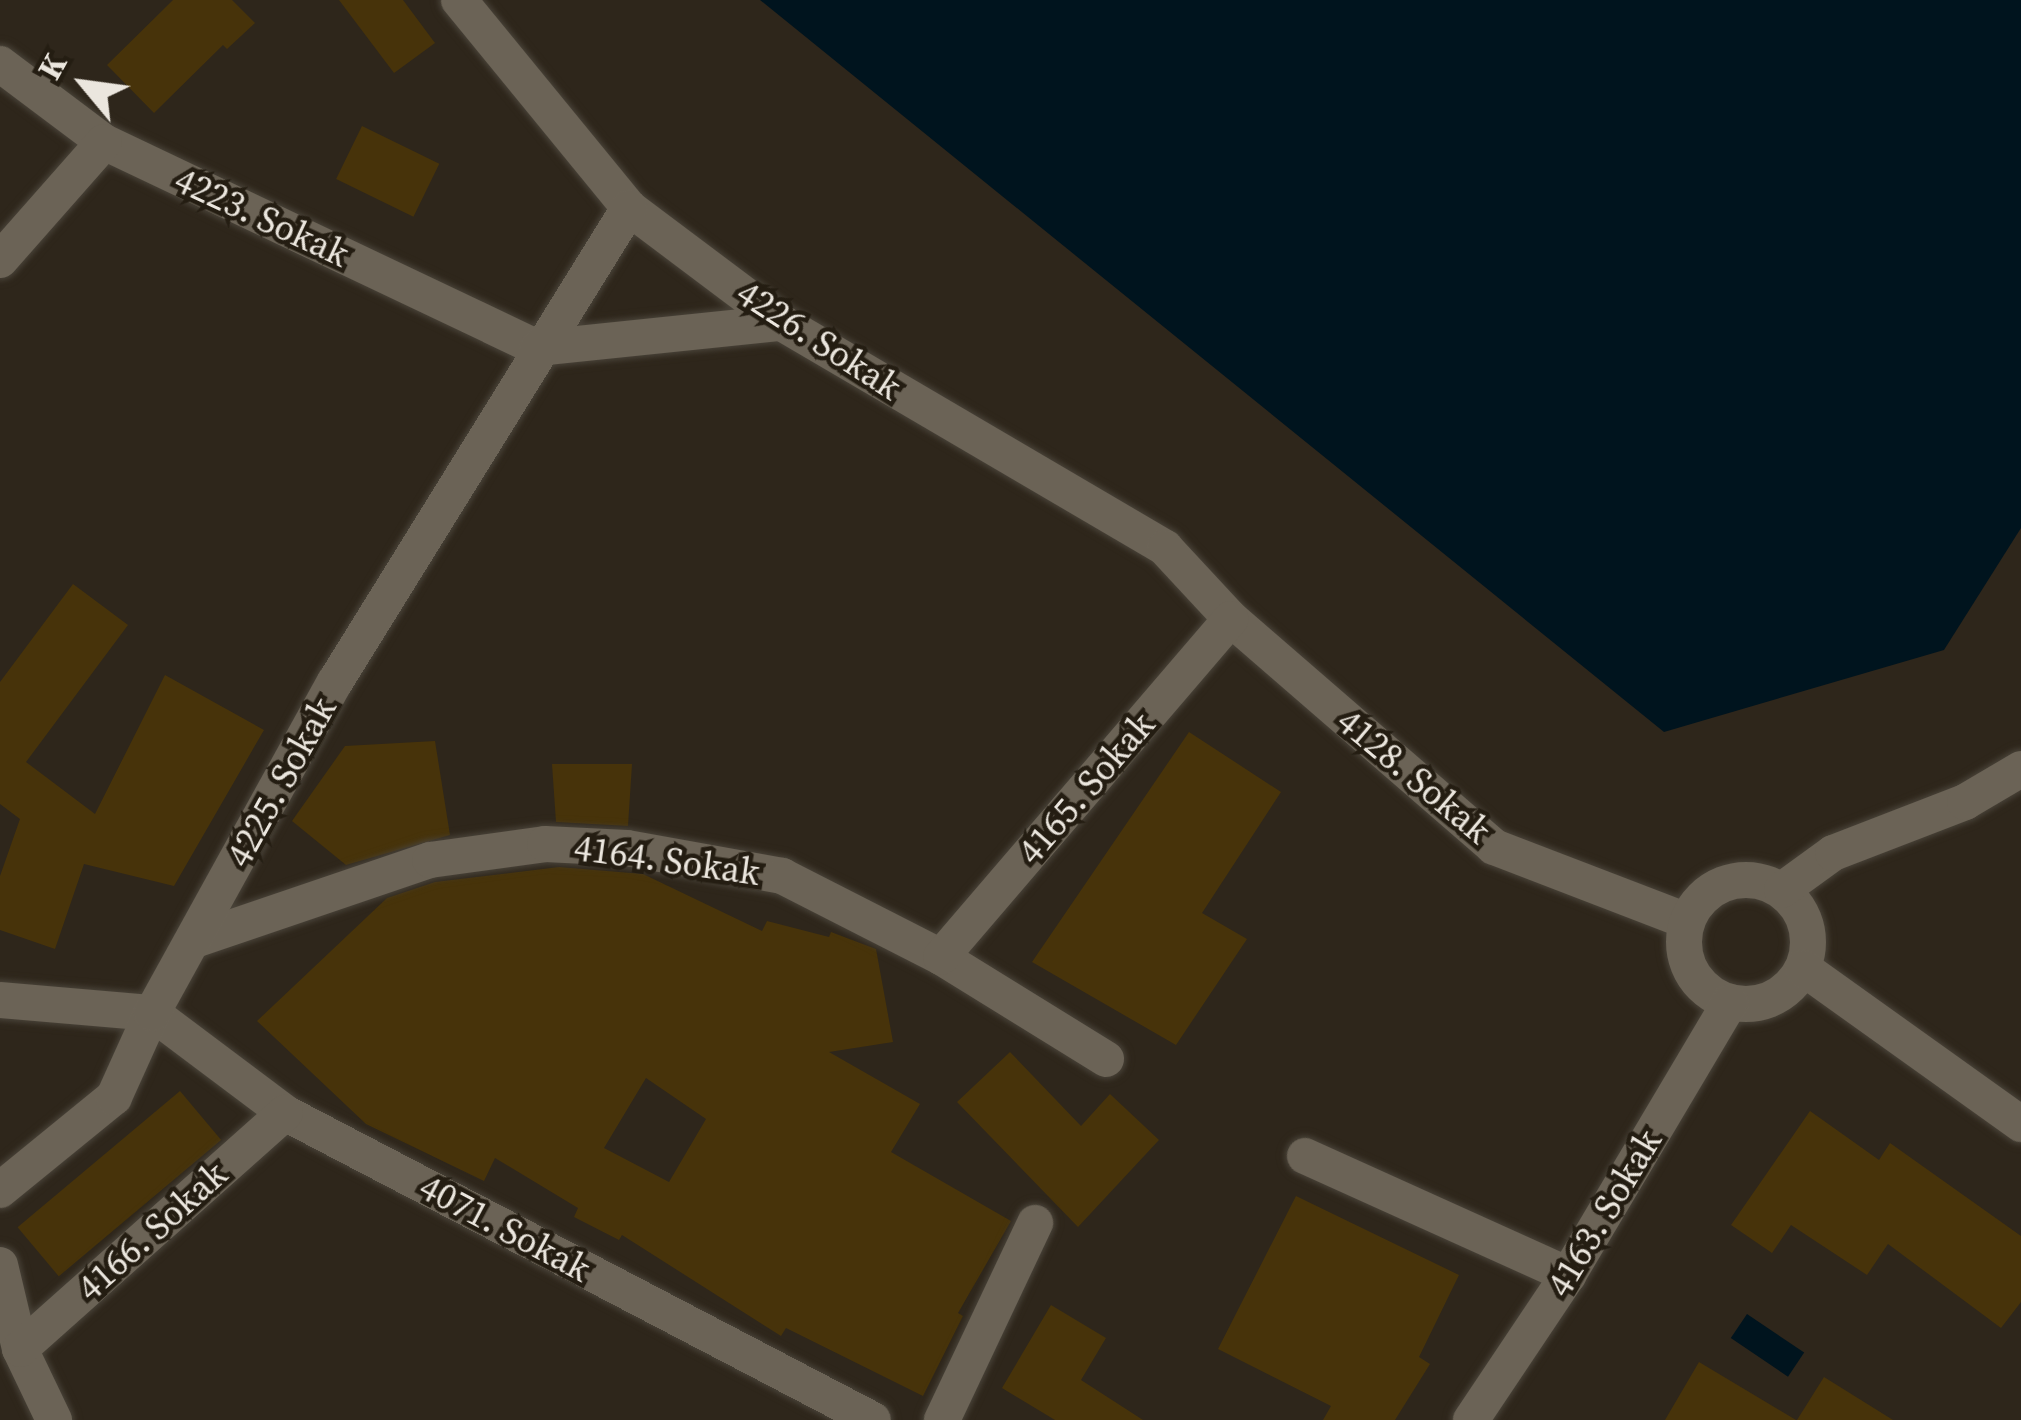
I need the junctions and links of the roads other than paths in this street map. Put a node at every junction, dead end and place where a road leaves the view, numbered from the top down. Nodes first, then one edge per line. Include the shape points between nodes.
1 (459, 0) edge
2 (0, 64) edge
3 (104, 142) junction
4 (628, 208) junction
5 (0, 260) edge
6 (782, 323) junction
7 (538, 348) junction
8 (1231, 619) junction
9 (2021, 770) edge
10 (1782, 890) junction
11 (1687, 921) junction
12 (195, 940) junction
13 (941, 957) junction
14 (1803, 968) junction
15 (0, 1000) edge
16 (1730, 1002) junction
17 (152, 1013) junction
18 (1106, 1059) dead end
19 (285, 1112) junction
20 (2021, 1124) edge
21 (1305, 1156) dead end
22 (0, 1190) edge
23 (1035, 1223) dead end
24 (0, 1265) edge
25 (1568, 1275) junction
26 (20, 1349) junction
27 (54, 1420) edge
28 (873, 1420) edge
29 (942, 1420) edge
30 (1472, 1420) edge

1 - 4 street, 4226. Sokak
2 - 3 street, 4223. Sokak
3 - 5 street
3 - 7 street, 4223. Sokak
4 - 6 street, 4226. Sokak
4 - 7 street, 4225. Sokak
6 - 7 street
6 - 8 street, 4226. Sokak via 1165,548
7 - 12 street, 4225. Sokak via 335,682
8 - 11 street, 4128. Sokak via 1494,847
8 - 13 street, 4165. Sokak
9 - 10 street via 1965,802 1833,853
10 - 11 street via 1729,883 1696,904
10 - 14 street via 1806,926
11 - 16 street via 1686,959 1695,978
12 - 13 street, 4164. Sokak via 430,860 545,844 626,848 782,876
12 - 17 street, 4225. Sokak
13 - 18 street, 4164. Sokak
14 - 16 street via 1773,999
14 - 20 street
15 - 17 street
16 - 25 street, 4163. Sokak
17 - 19 street, 4071. Sokak
17 - 22 street, 4225. Sokak via 114,1097
19 - 26 street, 4166. Sokak
19 - 28 street, 4071. Sokak
21 - 25 street
23 - 29 street
24 - 26 street
25 - 30 street, 4163. Sokak
26 - 27 street

